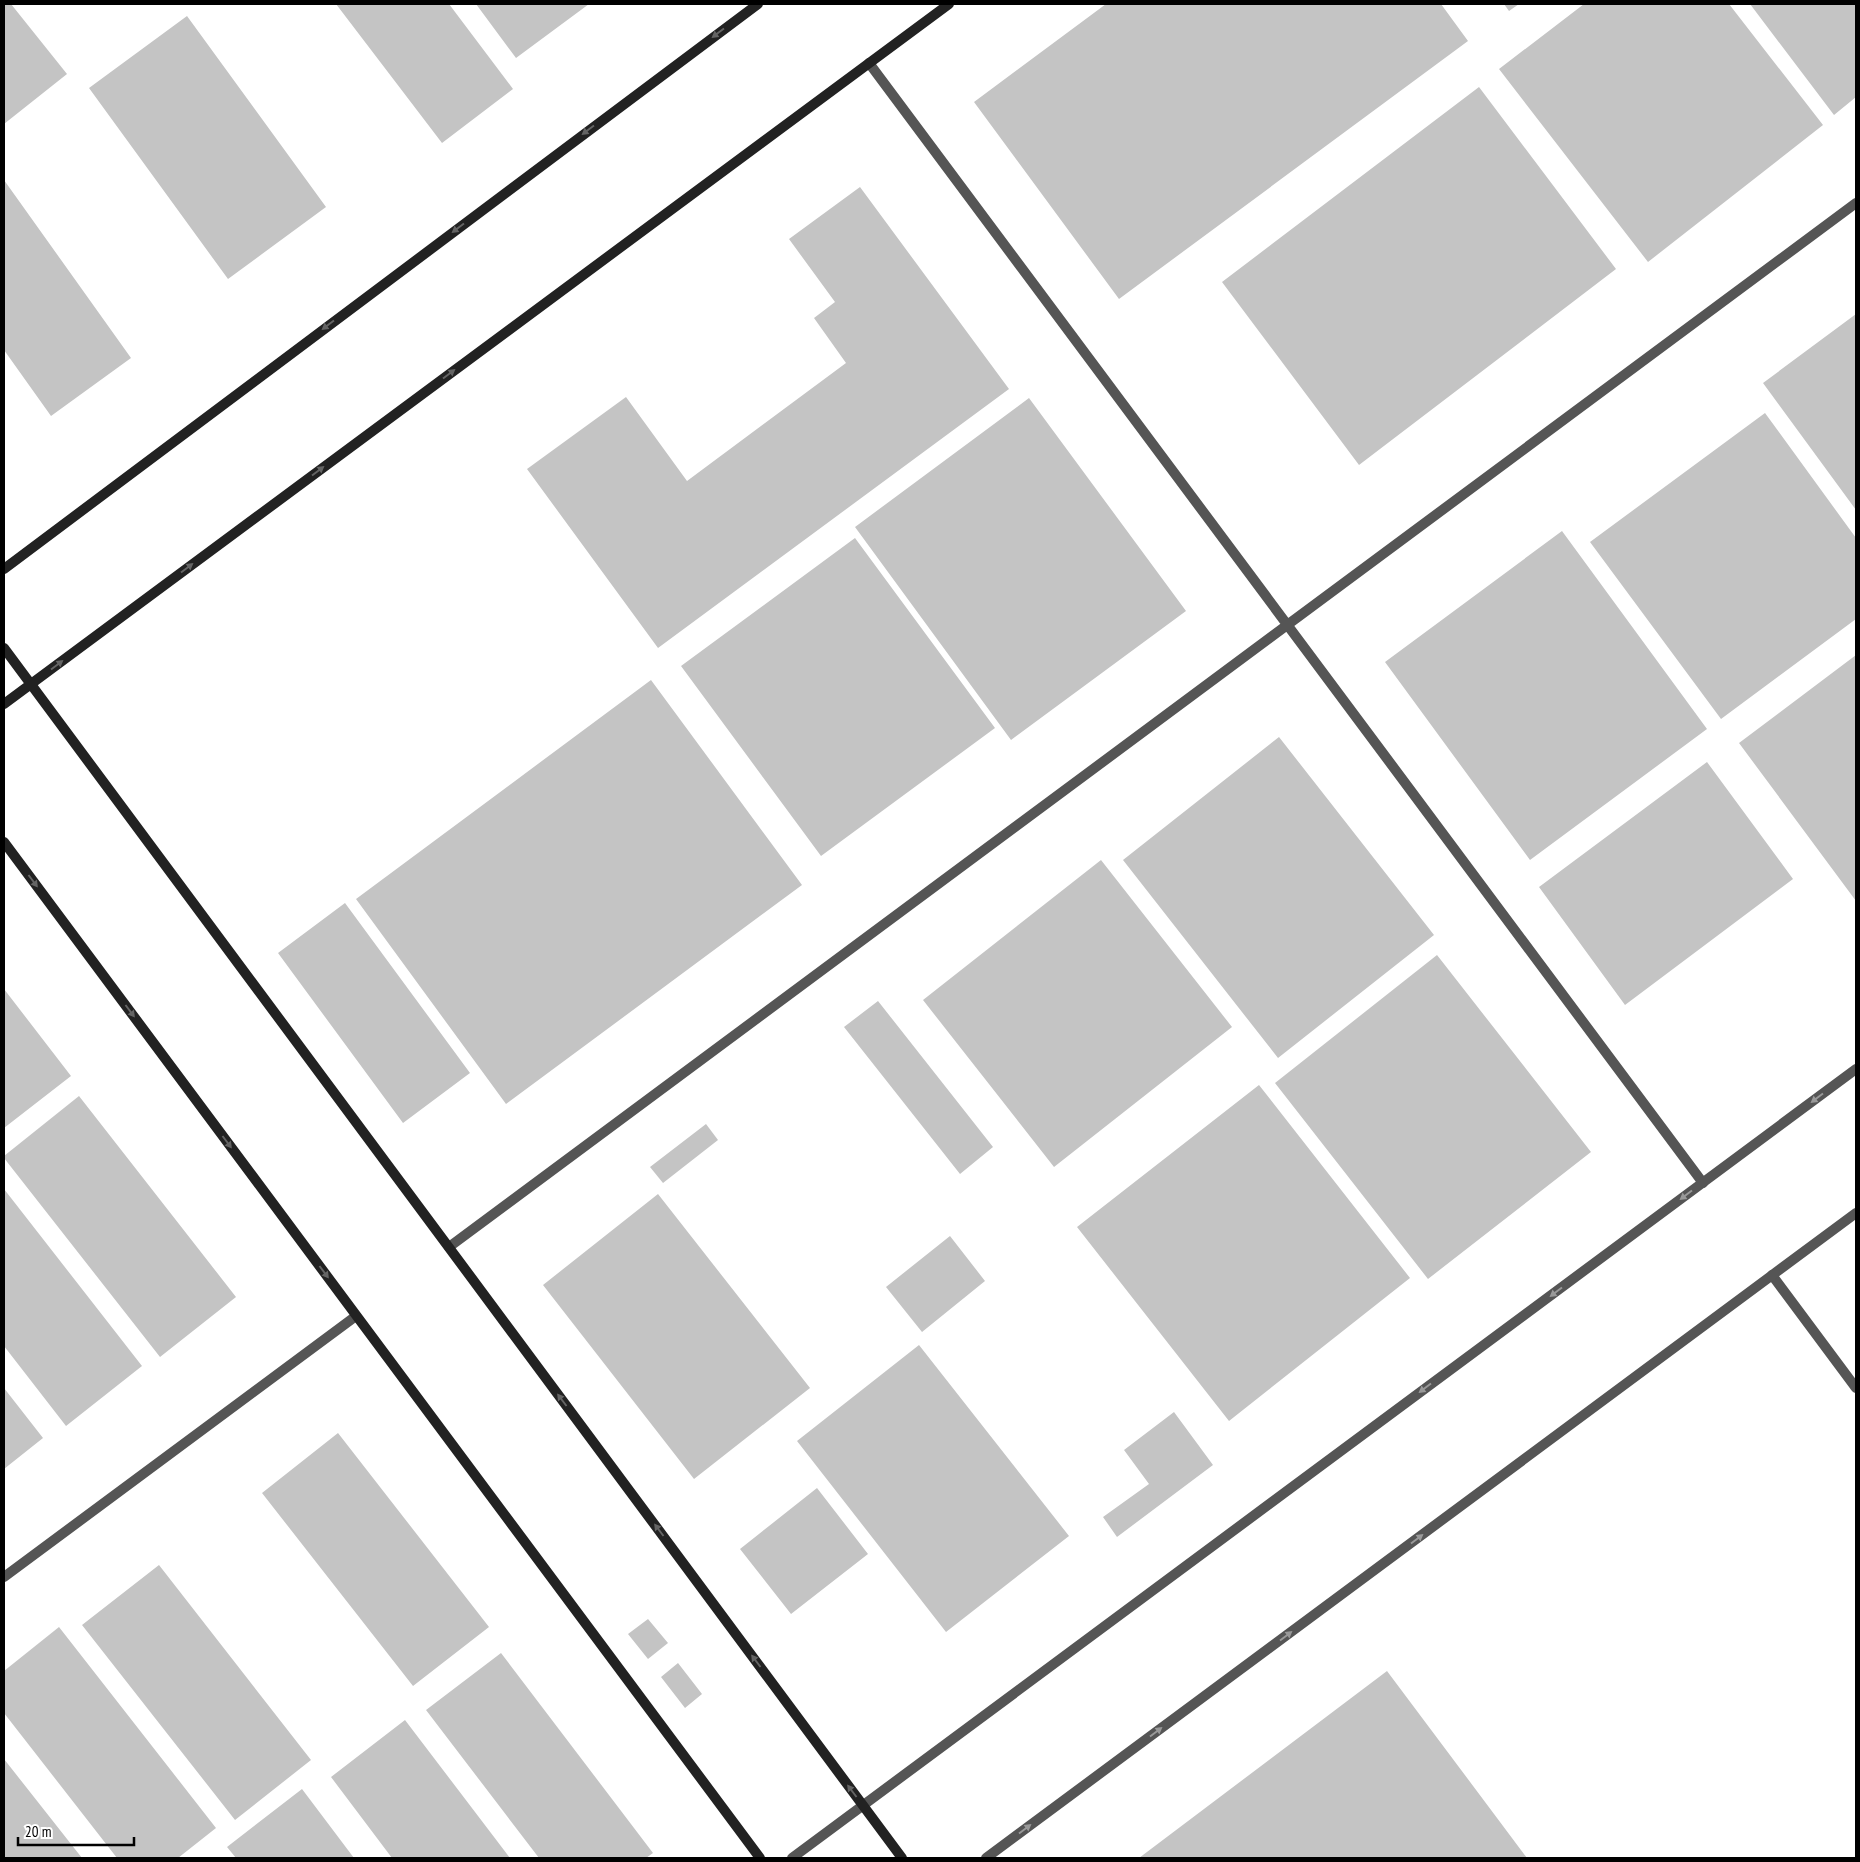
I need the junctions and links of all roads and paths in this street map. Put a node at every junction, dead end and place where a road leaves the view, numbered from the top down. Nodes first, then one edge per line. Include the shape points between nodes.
1 (758, 4) edge
2 (949, 4) edge
3 (870, 62) junction
4 (1856, 203) edge
5 (4, 568) edge
6 (1288, 624) junction
7 (4, 648) edge
8 (31, 684) junction
9 (4, 704) edge
10 (4, 842) edge
11 (1856, 1069) edge
12 (1703, 1183) junction
13 (1856, 1213) edge
14 (449, 1247) junction
15 (1772, 1275) junction
16 (356, 1316) junction
17 (1856, 1388) edge
18 (4, 1577) edge
19 (863, 1805) junction
20 (760, 1858) edge
21 (792, 1858) edge
22 (902, 1858) edge
23 (986, 1858) edge

1 -> 5 street
2 - 3 street
3 - 6 street
8 -> 3 street
4 - 6 street
6 - 12 street
6 - 14 street
7 - 8 street
8 - 9 street
8 - 14 street
10 -> 16 street
11 -> 12 street
12 -> 19 street
13 - 15 street
19 -> 14 street
15 - 17 street
23 -> 15 street
16 - 18 street
16 - 20 street
19 - 21 street
19 - 22 street

